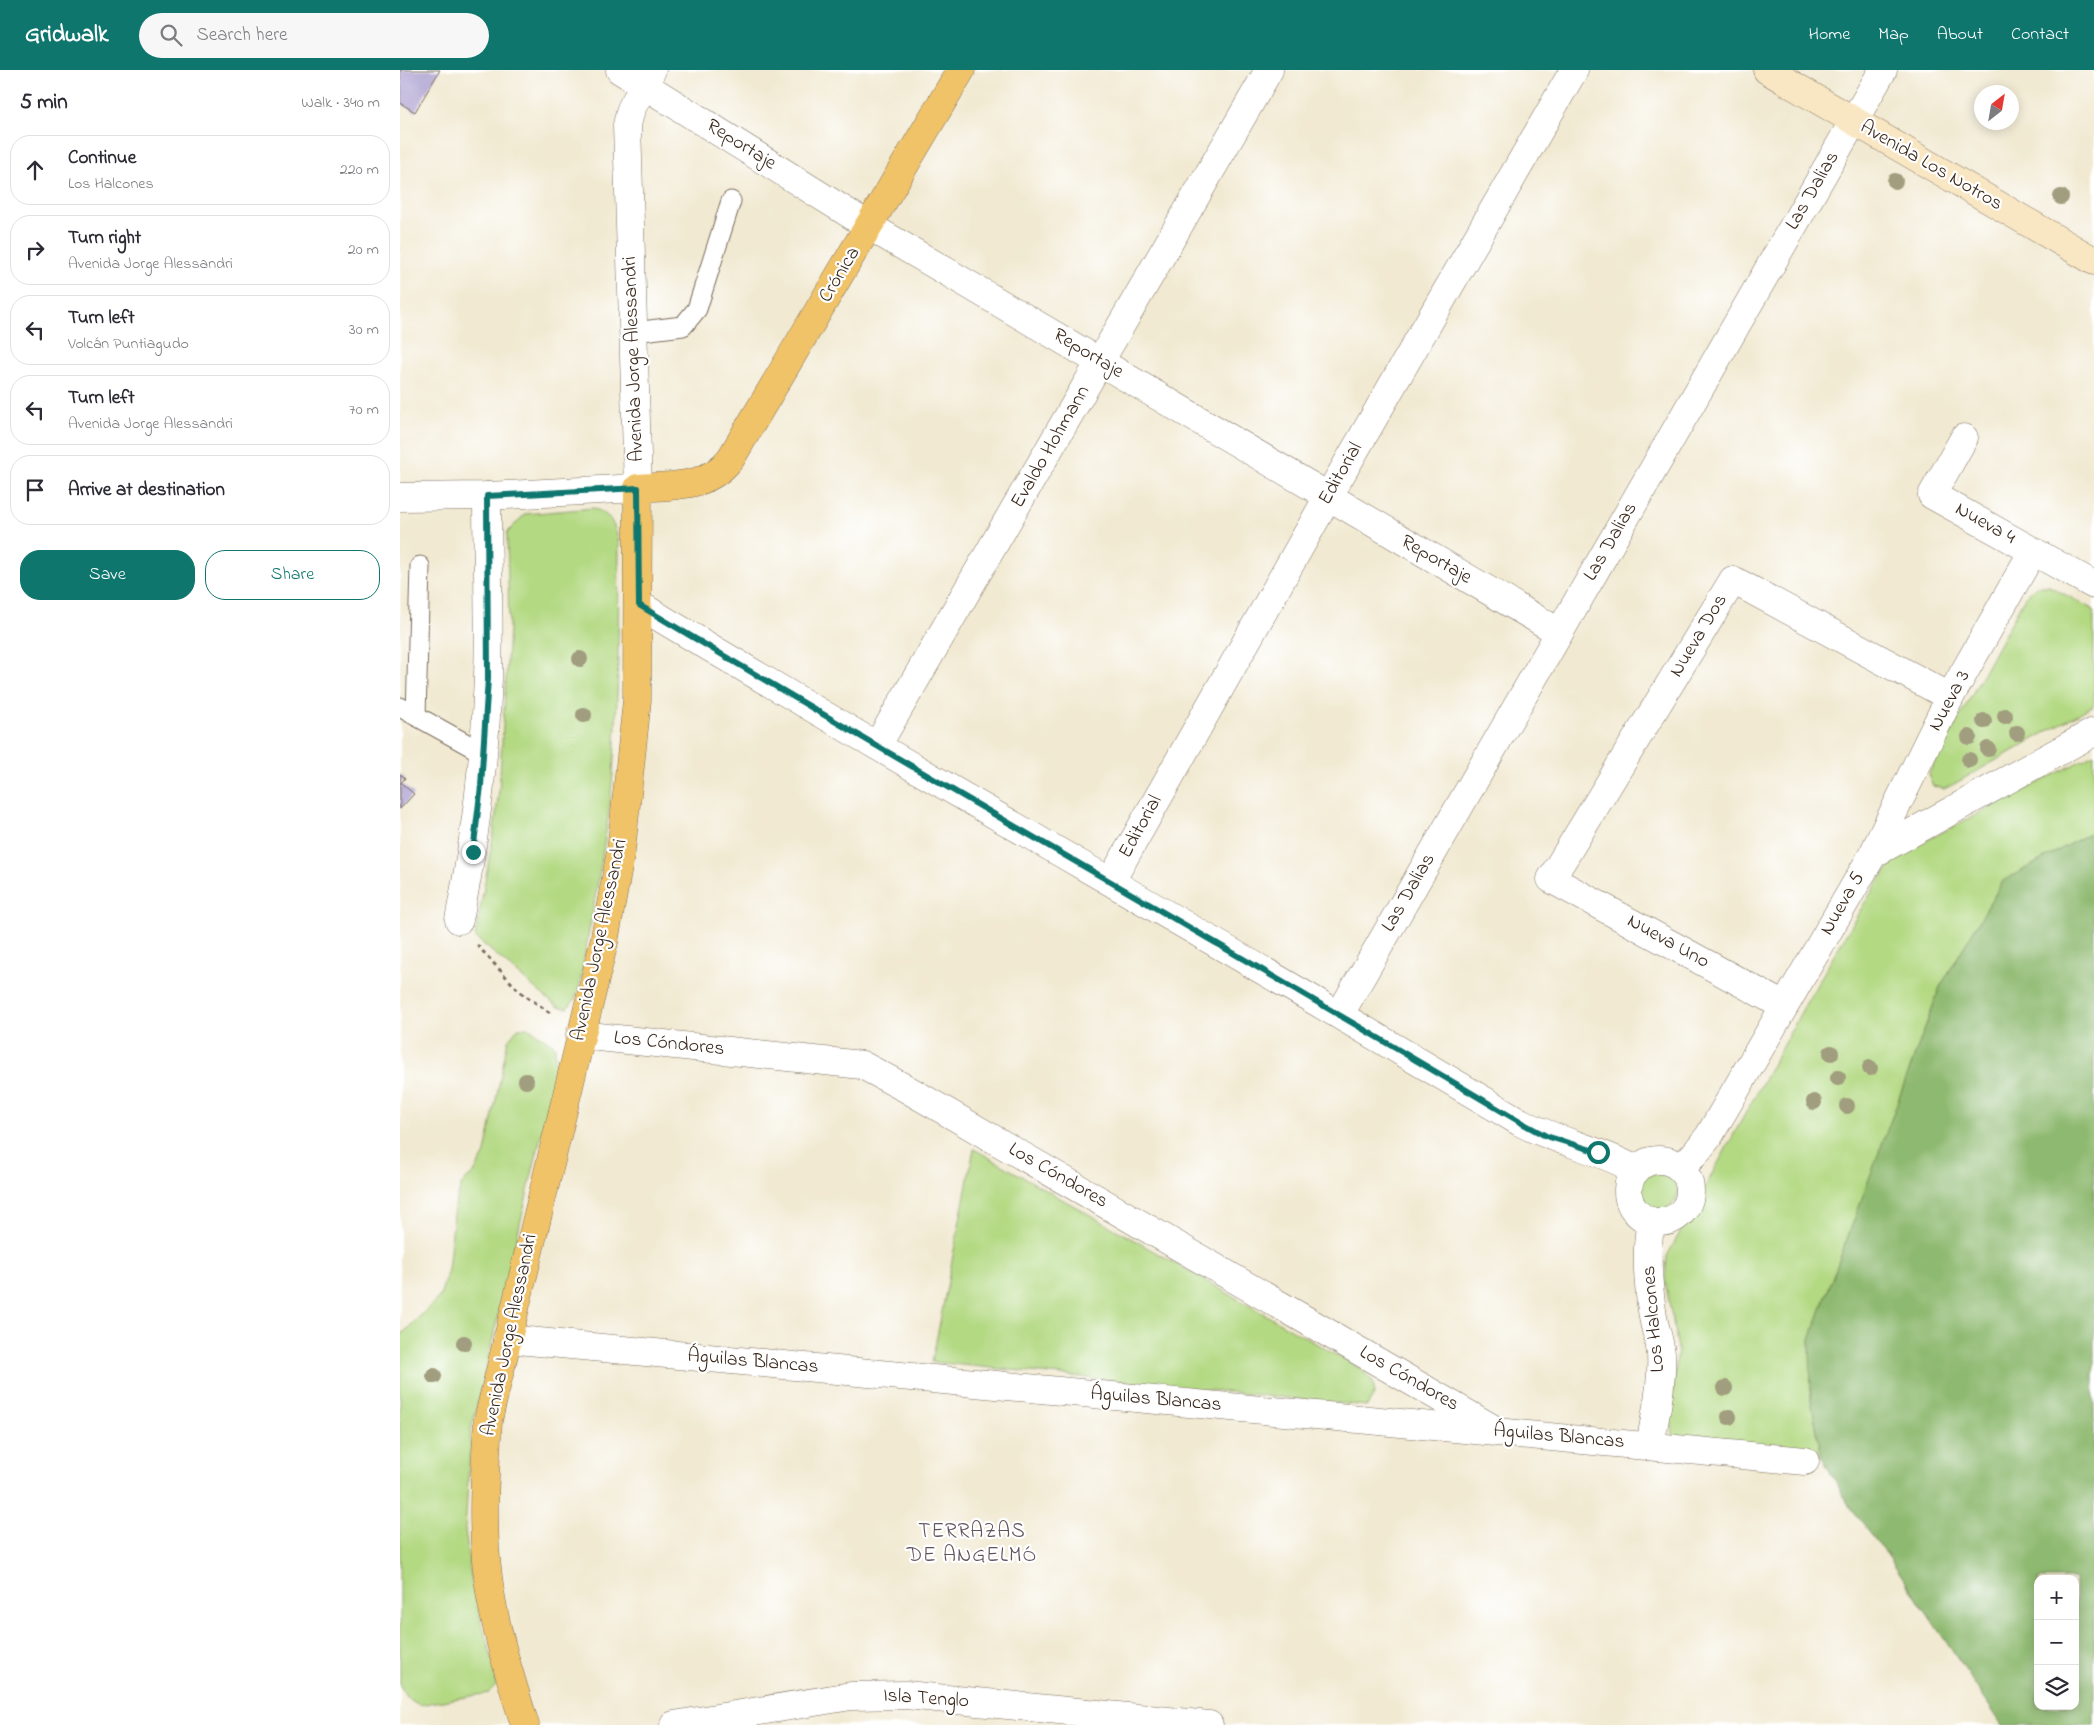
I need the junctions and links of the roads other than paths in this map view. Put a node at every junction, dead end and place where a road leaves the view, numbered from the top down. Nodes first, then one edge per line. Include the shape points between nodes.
1 (620, 70) edge
2 (962, 70) edge
3 (1269, 70) edge
4 (1574, 70) edge
5 (1767, 70) edge
6 (1883, 70) edge
7 (648, 77) edge
8 (1854, 121) junction
9 (731, 201) dead end
10 (869, 226) junction
11 (2094, 261) edge
12 (634, 332) junction
13 (1100, 362) junction
14 (1964, 438) dead end
15 (638, 488) junction
16 (487, 496) junction
17 (400, 497) edge
18 (1328, 497) junction
19 (2033, 551) junction
20 (420, 566) dead end
21 (2094, 585) edge
22 (639, 605) junction
23 (1559, 632) junction
24 (1950, 697) junction
25 (408, 711) edge
26 (2094, 732) edge
27 (877, 746) junction
28 (483, 753) junction
29 (1873, 854) junction
30 (1551, 878) joint
31 (1111, 881) junction
32 (458, 920) road end
33 (1784, 1006) junction
34 (1340, 1014) junction
35 (580, 1034) junction
36 (1680, 1168) junction
37 (1636, 1170) junction
38 (1651, 1221) junction
39 (507, 1339) junction
40 (1499, 1432) junction
41 (1650, 1446) junction
42 (1806, 1460) dead end
43 (524, 1725) edge
44 (674, 1725) edge
45 (1209, 1725) edge

1 - 7 street, Reportaje
2 - 10 main road, Crónica
3 - 13 street, Evaldo Hohmann
4 - 18 street, Editorial
5 - 8 main road, Avenida Los Notros
6 - 8 street, Las Dalias
7 - 10 street, Reportaje
7 - 12 street, Avenida Jorge Alessandri via 631,109 627,125
8 - 11 main road, Avenida Los Notros
8 - 23 street, Las Dalias
9 - 12 lane via 697,309 683,326
10 - 13 street, Reportaje
10 - 15 main road, Crónica via 731,458 714,476 694,483
12 - 15 street, Avenida Jorge Alessandri
13 - 18 street, Reportaje
13 - 27 street, Evaldo Hohmann
14 - 19 street, Nueva 4 via 1932,495
15 - 16 street
15 - 22 main road, Avenida Jorge Alessandri
16 - 17 street
16 - 28 street via 488,678
18 - 23 street, Reportaje
18 - 31 street, Editorial
19 - 21 street, Nueva 4
19 - 24 street, Nueva 3
20 - 25 lane
22 - 27 street
22 - 35 main road, Avenida Jorge Alessandri via 637,700 621,851 604,942
23 - 34 street, Las Dalias
24 - 29 street, Nueva 3
24 - 30 street, Nueva Dos via 1733,580
25 - 28 lane
26 - 29 street, Nueva 5
27 - 31 street
28 - 32 street via 473,852
29 - 33 street, Nueva 5
30 - 33 street, Nueva Uno
31 - 34 street
33 - 36 street, Nueva 5 via 1709,1136
34 - 37 street via 1546,1136 1598,1152
35 - 39 main road, Avenida Jorge Alessandri
35 - 40 street, Los Cóndores via 862,1065 907,1088
36 - 37 street via 1662,1160 1653,1160
36 - 38 street via 1690,1186 1686,1206 1671,1219
37 - 38 street via 1628,1189 1629,1199 1634,1209
38 - 41 street, Los Halcones via 1648,1267 1661,1371
39 - 40 street, Águilas Blancas
39 - 43 main road, Avenida Jorge Alessandri via 488,1420 485,1538 495,1615
40 - 41 street, Águilas Blancas
41 - 42 street, Águilas Blancas
44 - 45 street, Isla Tenglo via 851,1696 906,1695

